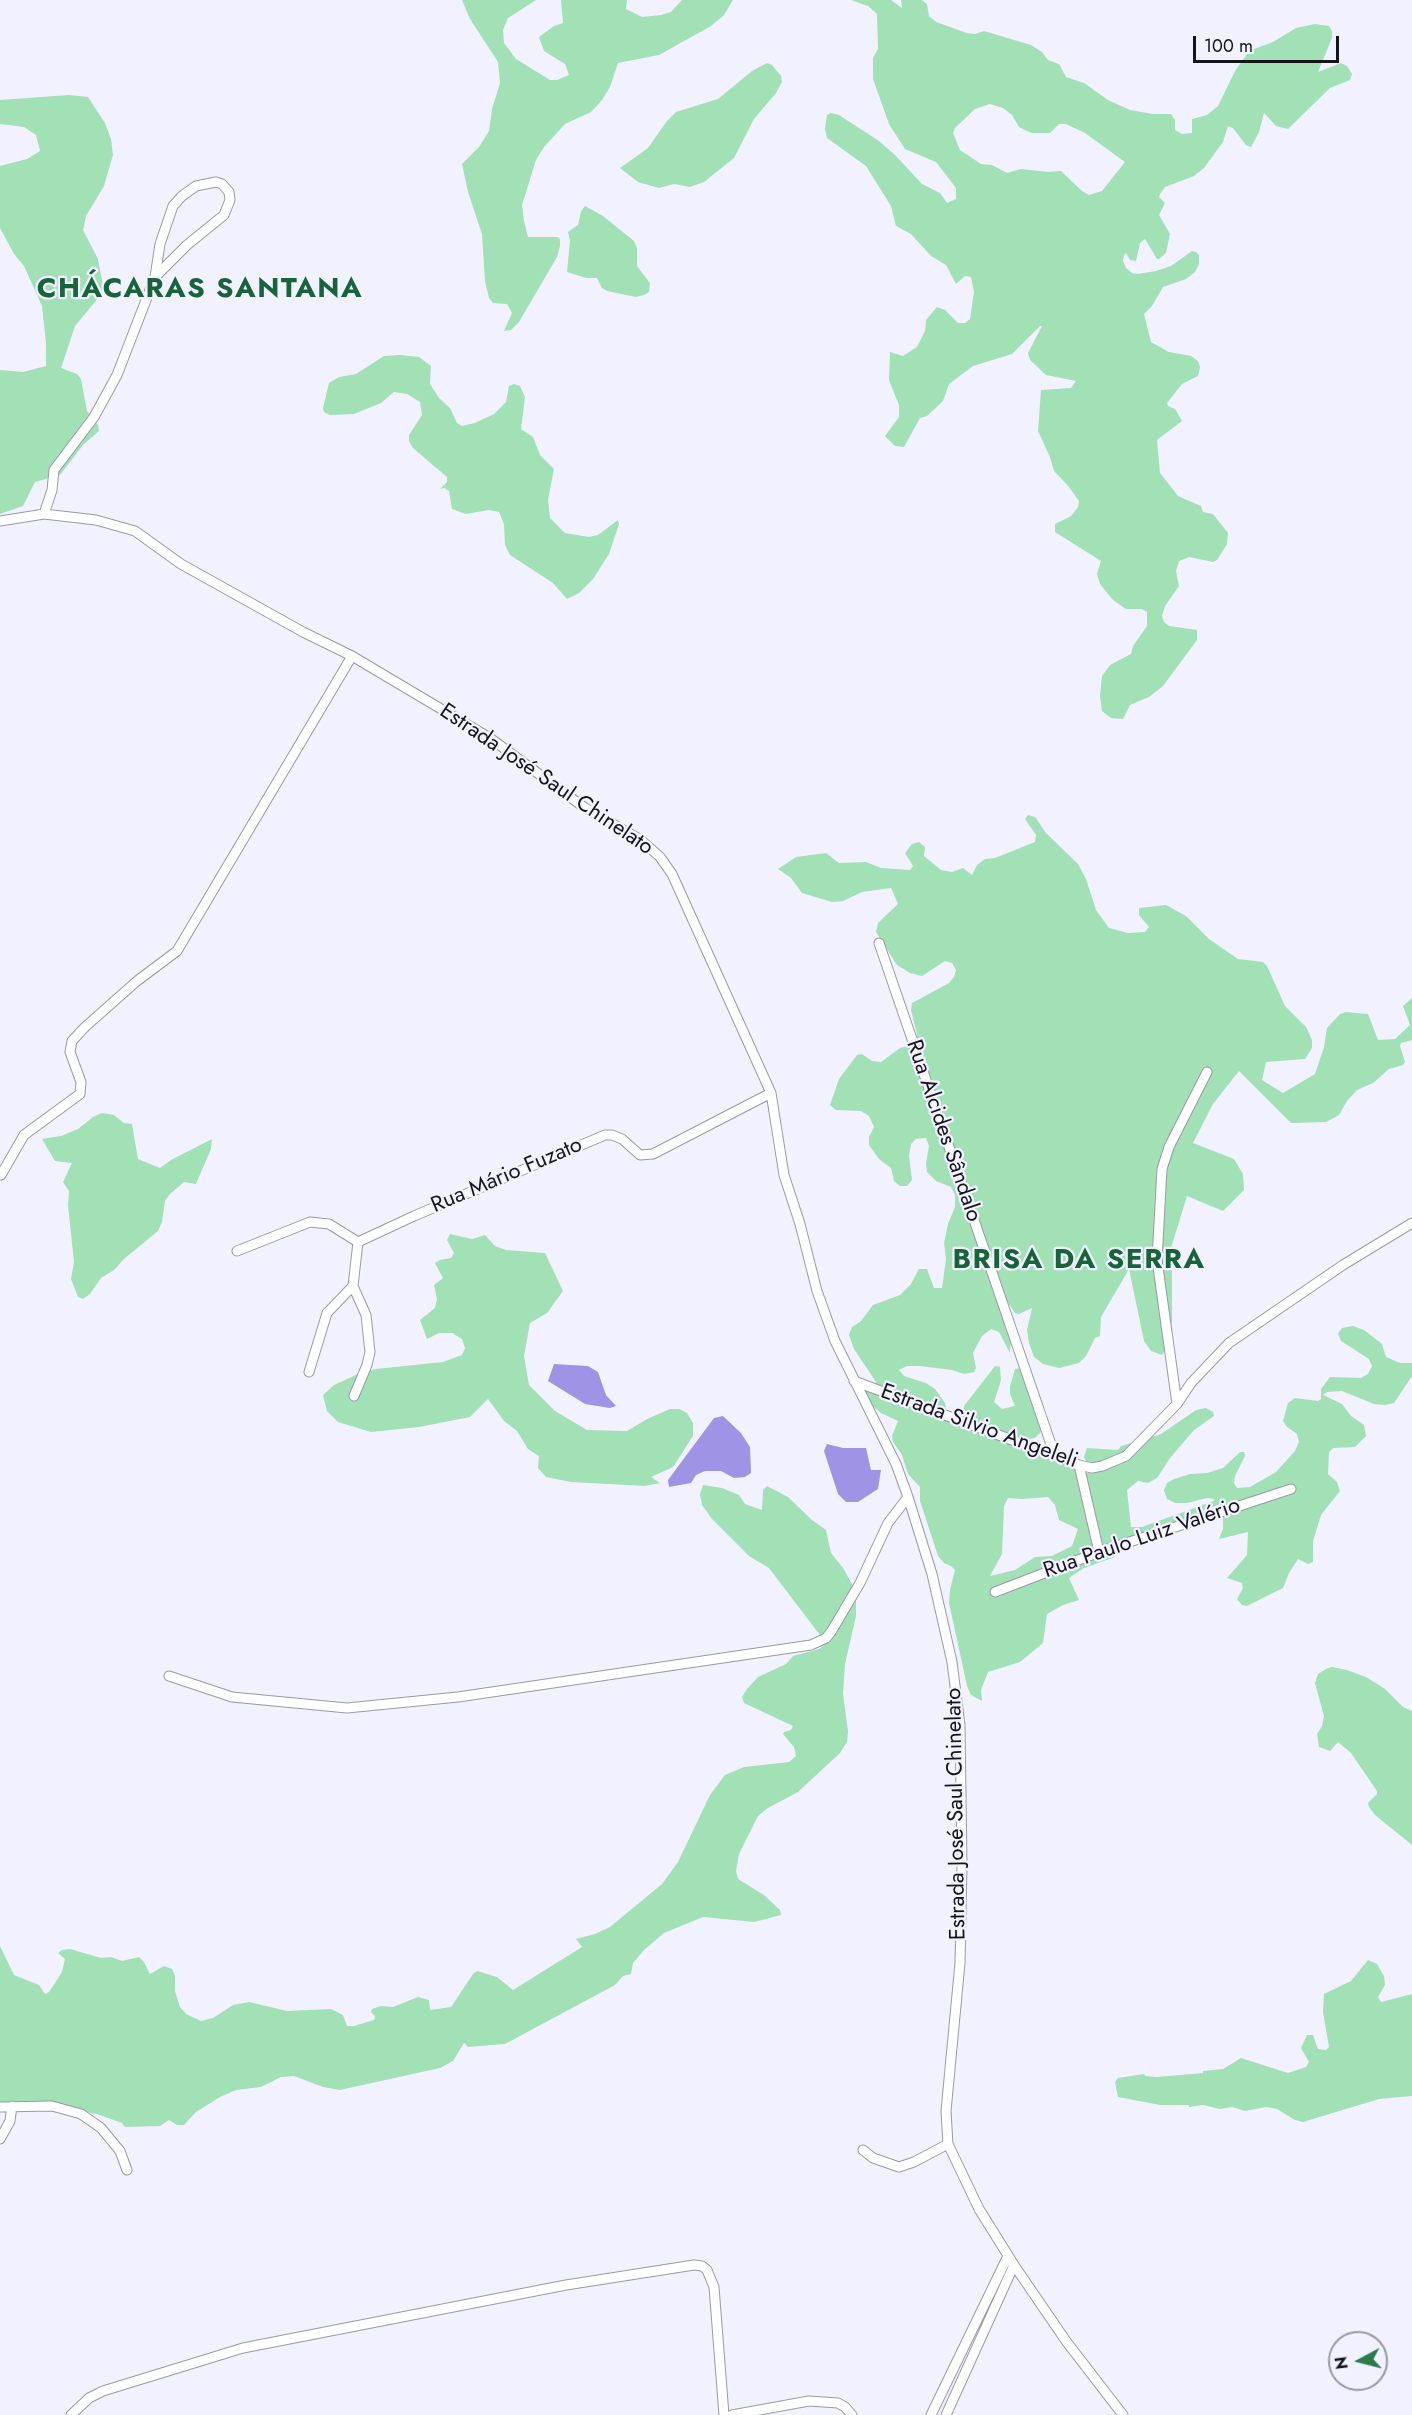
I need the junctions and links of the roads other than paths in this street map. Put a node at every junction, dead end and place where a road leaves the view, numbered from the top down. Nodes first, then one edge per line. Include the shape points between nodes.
1 (155, 277) junction
2 (44, 514) junction
3 (0, 521) edge
4 (352, 656) junction
5 (879, 943) dead end
6 (1206, 1072) dead end
7 (771, 1093) junction
8 (1, 1175) edge
9 (1412, 1222) edge
10 (358, 1242) junction
11 (237, 1251) dead end
12 (353, 1286) junction
13 (309, 1372) dead end
14 (854, 1382) junction
15 (354, 1396) dead end
16 (1177, 1404) junction
17 (1055, 1456) junction
18 (1079, 1465) junction
19 (1291, 1489) dead end
20 (908, 1497) junction
21 (1099, 1552) junction
22 (995, 1592) dead end
23 (169, 1676) dead end
24 (12, 2106) junction
25 (0, 2107) edge
26 (0, 2139) edge
27 (948, 2144) junction
28 (863, 2150) dead end
29 (127, 2170) dead end
30 (1008, 2256) junction
31 (1014, 2265) junction
32 (71, 2415) edge
33 (724, 2415) edge
34 (732, 2415) edge
35 (852, 2415) edge
36 (931, 2415) edge
37 (946, 2415) edge
38 (1123, 2415) edge

1 - 1 street via 160,244 173,206 196,186 222,184 230,200 224,215
1 - 2 street via 104,403 54,470
2 - 3 street, Estrada José Saul Chinelato
2 - 4 street, Estrada José Saul Chinelato via 96,520 135,531 181,564
4 - 7 street, Estrada José Saul Chinelato via 490,738 585,808 641,840 660,857 672,874
4 - 8 street via 177,951 137,981 72,1041 70,1052 81,1082 80,1094 24,1135
5 - 17 street, Rua Alcides Sândalo
6 - 16 street via 1161,1169 1157,1260
7 - 10 street, Rua Mário Fuzato via 653,1154 640,1155 622,1139 605,1135
7 - 14 street, Estrada José Saul Chinelato via 784,1175 817,1291
9 - 16 street, Estrada Silvio Angeleli via 1235,1338 1191,1383
10 - 11 street via 329,1224 310,1222
10 - 12 street
12 - 13 street via 327,1313
12 - 15 street via 366,1315 370,1352
14 - 17 street, Estrada Silvio Angeleli
14 - 20 street, Estrada José Saul Chinelato via 896,1464
16 - 18 street, Estrada Silvio Angeleli via 1126,1456 1092,1468
17 - 18 street, Estrada Silvio Angeleli
18 - 21 street
19 - 21 street, Rua Paulo Luiz Valério
20 - 23 street via 888,1523 831,1632 811,1645 458,1697 347,1708 232,1696
20 - 27 street, Estrada José Saul Chinelato via 952,1662 960,1725 960,1963 946,2112
21 - 22 street, Rua Paulo Luiz Valério
24 - 25 street
24 - 26 street via 10,2121
24 - 29 street via 52,2106 81,2114 101,2128 120,2151
27 - 28 street via 899,2167
27 - 30 street, Estrada José Saul Chinelato via 979,2209
30 - 31 street, Estrada José Saul Chinelato
30 - 36 street
31 - 37 street
31 - 38 street, Estrada José Saul Chinelato
32 - 33 street via 103,2391 243,2348 566,2285 694,2265 707,2270 714,2287
34 - 35 street via 818,2401 838,2403

